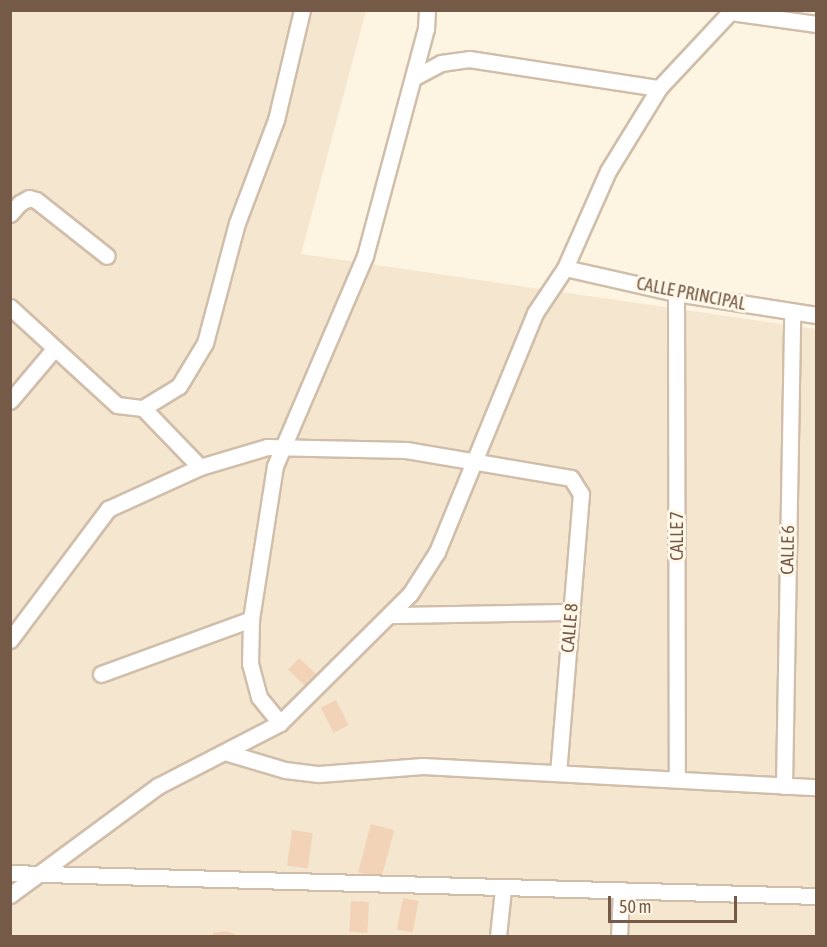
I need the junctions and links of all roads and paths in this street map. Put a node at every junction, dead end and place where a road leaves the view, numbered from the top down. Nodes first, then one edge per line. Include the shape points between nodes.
1 (302, 10) edge
2 (427, 10) edge
3 (731, 11) edge
4 (816, 24) edge
5 (413, 78) junction
6 (659, 88) junction
7 (10, 214) edge
8 (107, 256) dead end
9 (565, 268) junction
10 (676, 293) junction
11 (10, 307) edge
12 (792, 313) junction
13 (816, 315) edge
14 (54, 349) junction
15 (10, 401) edge
16 (143, 408) junction
17 (284, 444) junction
18 (474, 461) junction
19 (200, 467) junction
20 (571, 612) junction
21 (392, 615) junction
22 (251, 619) junction
23 (10, 640) edge
24 (101, 674) dead end
25 (280, 723) junction
26 (228, 753) junction
27 (558, 772) junction
28 (677, 778) junction
29 (784, 786) junction
30 (816, 787) edge
31 (10, 873) edge
32 (34, 876) junction
33 (503, 889) junction
34 (621, 892) junction
35 (10, 895) edge
36 (816, 896) edge
37 (498, 936) edge
38 (619, 936) edge

1 - 16 street via 276,120 237,223 206,343 179,386
2 - 5 street
3 - 4 street
3 - 6 street
5 - 6 street via 441,63 469,59
5 - 17 street via 365,256
6 - 9 street via 608,171
7 - 8 street via 20,203 36,200
9 - 10 street, CALLE PRINCIPAL
9 - 18 street via 535,313
10 - 12 street, CALLE PRINCIPAL
10 - 28 street, CALLE 7
11 - 14 street
12 - 13 street, CALLE PRINCIPAL
12 - 29 street, CALLE 6
14 - 15 street
14 - 16 street via 117,405
16 - 19 street
17 - 18 street via 406,450
17 - 19 street
17 - 22 street via 275,466
18 - 20 street, CALLE 8 via 571,478 579,484
18 - 21 street via 437,552
19 - 23 street via 108,509
20 - 21 street
20 - 27 street, CALLE 8
21 - 25 street
22 - 24 street
22 - 25 street via 250,664 259,697
25 - 26 street
26 - 27 street via 285,770 319,774 423,766
26 - 32 street via 158,786
27 - 28 street
28 - 29 street
29 - 30 street
31 - 32 street
32 - 33 street
32 - 35 street
33 - 34 street
33 - 37 street
34 - 36 street
34 - 38 street

